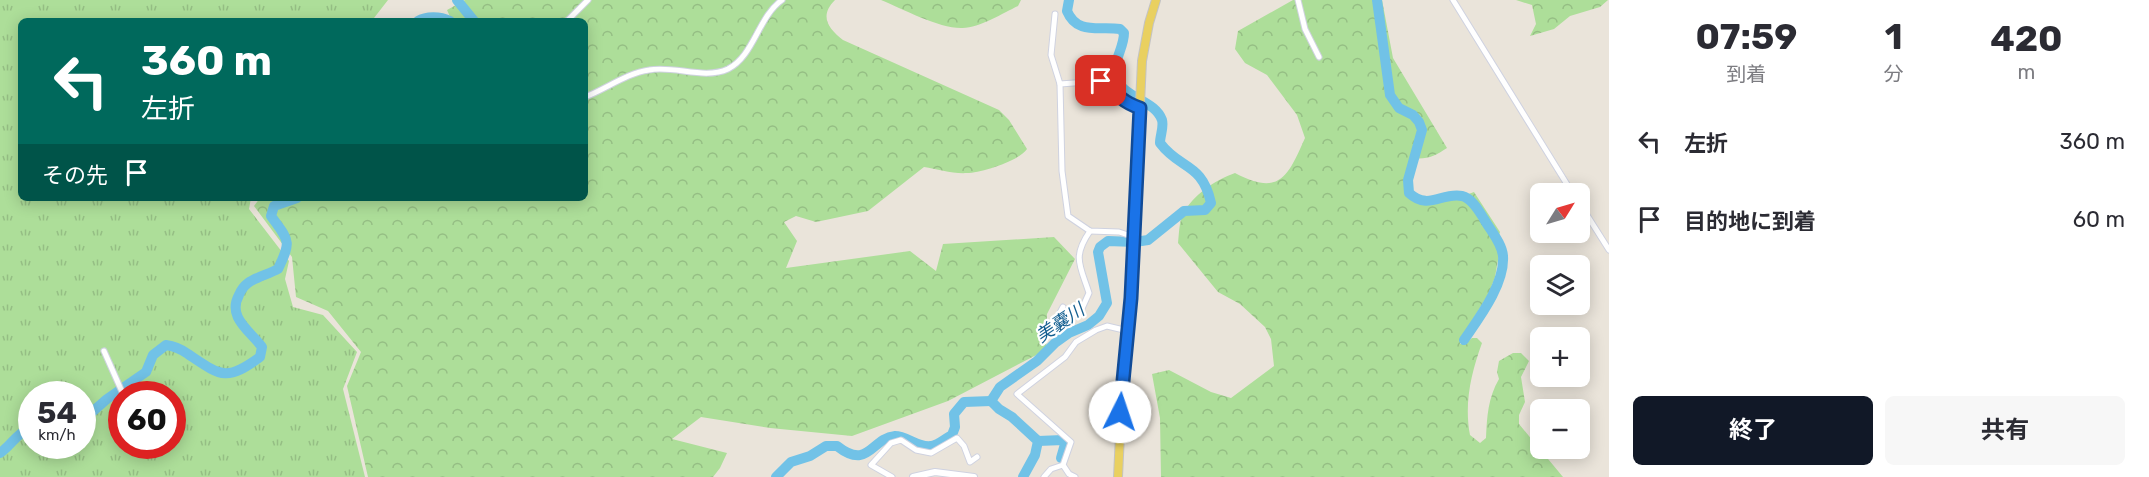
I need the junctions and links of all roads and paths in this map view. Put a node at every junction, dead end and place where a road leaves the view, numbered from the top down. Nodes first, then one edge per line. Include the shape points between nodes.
1 (588, 0) edge
2 (782, 0) edge
3 (1156, 0) edge
4 (1298, 0) edge
5 (1453, 0) edge
6 (1055, 14) dead end
7 (570, 18) edge
8 (1319, 57) dead end
9 (1060, 84) junction
10 (588, 96) edge
11 (1140, 104) junction
12 (1566, 183) edge
13 (1590, 220) edge
14 (1090, 231) junction
15 (1134, 241) junction
16 (1609, 250) edge
17 (1063, 306) dead end
18 (1128, 331) junction
19 (104, 351) dead end
20 (117, 381) edge
21 (977, 457) dead end
22 (1063, 465) junction
23 (944, 475) edge
24 (892, 477) edge
25 (913, 477) edge
26 (974, 477) edge
27 (1044, 477) edge
28 (1076, 477) edge
29 (1118, 477) edge

1 - 7 street
2 - 10 street via 770,10 742,58 728,69 649,70
3 - 11 main road via 1142,60
4 - 8 street via 1305,29
5 - 12 street
6 - 9 street via 1051,56
9 - 11 street via 1101,81 1108,83 1126,104
9 - 14 street via 1062,171 1068,216
11 - 15 main road
13 - 16 street
14 - 15 street via 1119,232
14 - 17 street via 1079,246 1089,293 1080,313 1056,320
15 - 18 main road
18 - 22 street via 1107,326 1096,330 1076,342 1065,357 1017,394 1071,442
18 - 29 main road
19 - 20 street
21 - 24 street via 970,462 957,438 931,453 916,450 901,440 891,443 871,465
22 - 27 street
22 - 28 street
23 - 25 street via 935,472
23 - 26 street

